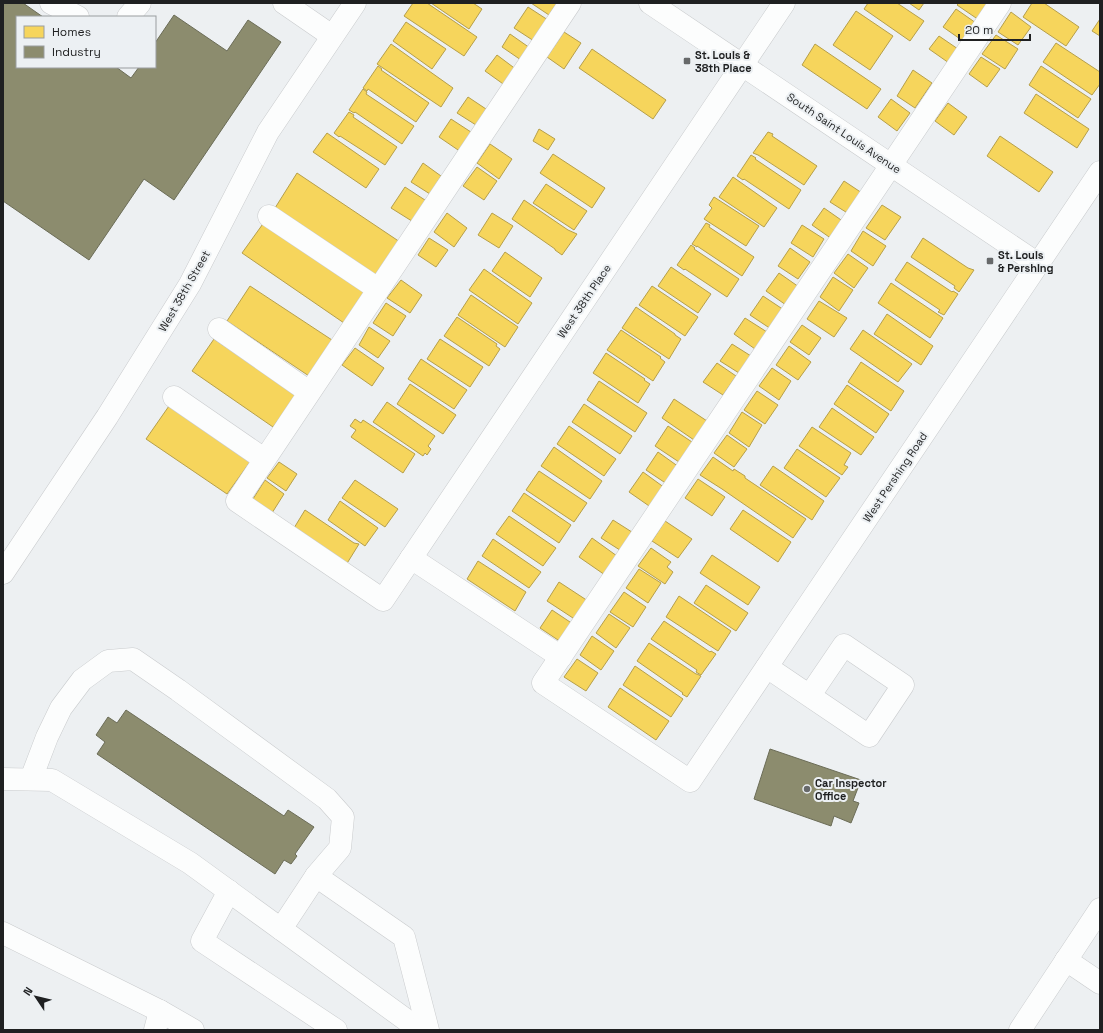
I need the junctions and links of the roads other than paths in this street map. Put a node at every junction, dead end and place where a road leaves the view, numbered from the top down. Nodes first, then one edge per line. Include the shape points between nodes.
1 (51, 3) edge
2 (140, 3) edge
3 (284, 3) edge
4 (355, 3) edge
5 (570, 3) edge
6 (650, 3) edge
7 (784, 3) edge
8 (1000, 3) edge
9 (76, 16) edge
10 (129, 16) edge
11 (332, 36) junction
12 (742, 65) junction
13 (891, 165) junction
14 (1100, 172) edge
15 (269, 216) dead end
16 (1038, 264) junction
17 (378, 289) junction
18 (219, 329) dead end
19 (309, 392) junction
20 (174, 397) dead end
21 (264, 459) junction
22 (411, 558) junction
23 (3, 573) edge
24 (561, 657) junction
25 (767, 667) junction
26 (810, 695) dead end
27 (3, 779) edge
28 (31, 779) junction
29 (316, 876) junction
30 (229, 892) junction
31 (1100, 909) edge
32 (280, 929) junction
33 (3, 933) edge
34 (1066, 960) junction
35 (1100, 983) edge
36 (158, 1020) edge
37 (193, 1030) edge
38 (336, 1030) edge
39 (420, 1030) edge
40 (428, 1030) edge
41 (1020, 1030) edge

1 - 9 street
2 - 10 street
3 - 11 street
4 - 11 street, West 38th Street
5 - 17 street
6 - 12 street, South Saint Louis Avenue
7 - 12 street, West 38th Place
8 - 13 street
11 - 23 street, West 38th Street via 268,132 186,290 107,417
12 - 13 street, South Saint Louis Avenue
12 - 22 street, West 38th Place
13 - 16 street, South Saint Louis Avenue
13 - 24 street
14 - 16 street, West Pershing Road
15 - 17 street
16 - 25 street, West Pershing Road
17 - 19 street
18 - 19 street
19 - 21 street
20 - 21 street
21 - 22 street, West 38th Place via 237,501 383,600
22 - 24 street
24 - 25 street, West Pershing Road via 543,683 690,781
25 - 26 street
27 - 28 street
28 - 29 street via 61,708 82,680 108,661 133,659 327,799 343,817 340,848
28 - 30 street via 52,780 190,863
29 - 32 street
29 - 40 street via 404,937
30 - 32 street
30 - 38 street via 202,941
31 - 34 street
32 - 39 street
33 - 36 street
34 - 35 street
34 - 41 street
36 - 37 street

